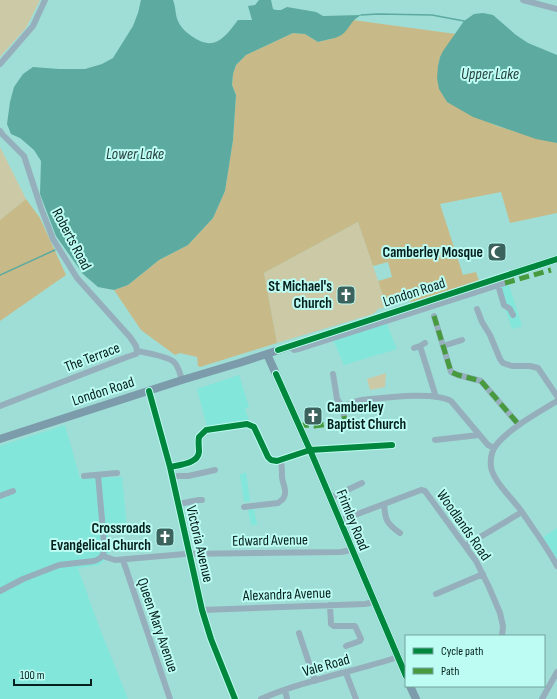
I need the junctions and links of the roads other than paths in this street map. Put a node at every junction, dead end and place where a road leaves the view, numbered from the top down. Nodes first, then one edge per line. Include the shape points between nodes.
1 (45, 0) edge
2 (523, 0) edge
3 (557, 9) edge
4 (0, 64) edge
5 (1, 133) edge
6 (557, 259) edge
7 (501, 282) junction
8 (513, 315) dead end
9 (434, 316) dead end
10 (472, 317) dead end
11 (462, 340) dead end
12 (420, 346) dead end
13 (443, 346) junction
14 (137, 351) junction
15 (267, 354) junction
16 (332, 374) dead end
17 (182, 380) junction
18 (149, 391) junction
19 (379, 391) dead end
20 (557, 396) edge
21 (436, 397) junction
22 (379, 399) junction
23 (557, 401) edge
24 (0, 406) edge
25 (343, 407) junction
26 (344, 416) dead end
27 (519, 425) junction
28 (479, 435) junction
29 (0, 439) edge
30 (435, 440) dead end
31 (392, 445) dead end
32 (494, 448) junction
33 (310, 450) junction
34 (280, 461) junction
35 (170, 467) junction
36 (215, 470) dead end
37 (117, 473) dead end
38 (98, 475) junction
39 (84, 476) dead end
40 (172, 477) junction
41 (362, 484) dead end
42 (14, 491) dead end
43 (0, 496) edge
44 (330, 498) junction
45 (202, 500) dead end
46 (178, 504) junction
47 (384, 504) junction
48 (244, 507) dead end
49 (522, 512) junction
50 (340, 521) junction
51 (400, 533) dead end
52 (465, 546) junction
53 (352, 550) junction
54 (189, 554) junction
55 (103, 556) junction
56 (123, 560) junction
57 (557, 566) edge
58 (483, 574) junction
59 (0, 590) edge
60 (436, 594) dead end
61 (374, 602) junction
62 (330, 605) junction
63 (202, 610) junction
64 (299, 633) dead end
65 (502, 635) edge
66 (346, 646) dead end
67 (398, 657) junction
68 (557, 672) edge
69 (346, 673) junction
70 (405, 674) edge
71 (316, 682) junction
72 (410, 687) edge
73 (285, 690) junction
74 (170, 699) edge
75 (235, 699) edge
76 (261, 699) edge
77 (287, 699) edge
78 (356, 699) edge
79 (416, 699) edge
80 (542, 699) edge

1 - 4 street via 33,26
2 - 3 street
5 - 14 street, Roberts Road via 24,156 54,239 77,278 130,337
6 - 7 main road, London Road
7 - 8 street via 504,305
7 - 15 main road, London Road
9 - 13 street
10 - 20 street via 478,312 503,363 538,368
11 - 13 street
12 - 21 street
13 - 27 street via 451,372 481,381
14 - 17 street, The Terrace via 174,362 179,368
14 - 24 street, The Terrace via 127,358
15 - 17 main road, London Road
15 - 33 main road, Frimley Road
16 - 25 street via 337,399
17 - 18 main road, London Road
18 - 29 main road, London Road
18 - 35 street, Victoria Avenue
19 - 22 street
21 - 22 street
21 - 28 street via 450,401
22 - 25 street via 358,401
23 - 27 street
25 - 26 street
27 - 32 street
28 - 30 street
28 - 32 street
31 - 33 street
32 - 49 street via 492,471
33 - 34 street
33 - 44 main road, Frimley Road
34 - 35 street via 268,457 257,430 247,424 206,430 199,437 199,455 196,459
34 - 48 street via 286,489 283,499 278,503
35 - 40 street, Victoria Avenue
36 - 40 street
37 - 38 street
38 - 39 street
38 - 55 street via 105,552
40 - 46 street, Victoria Avenue
41 - 44 street
42 - 43 street
44 - 50 main road, Frimley Road
45 - 46 street
46 - 54 street, Victoria Avenue
47 - 50 street, Woodlands Road
47 - 51 street via 385,518
47 - 52 street, Woodlands Road via 423,490
49 - 52 street
49 - 57 street
50 - 53 main road, Frimley Road
52 - 58 street, Woodlands Road
53 - 54 street, Edward Avenue
53 - 61 main road, Frimley Road
54 - 56 street, Queen Mary Avenue
54 - 63 street, Victoria Avenue
55 - 56 street, Queen Mary Avenue via 110,560
55 - 59 street via 99,560 59,565
56 - 74 street, Queen Mary Avenue
58 - 60 street
58 - 65 street, Woodlands Road via 500,614
61 - 62 street, Alexandra Avenue
61 - 67 main road, Frimley Road
62 - 63 street, Alexandra Avenue
62 - 66 street via 334,626 355,626 357,630 360,641
63 - 75 street, Victoria Avenue
64 - 71 street
67 - 69 street, Vale Road
67 - 70 main road, Frimley Road
68 - 80 street
69 - 71 street, Vale Road
69 - 78 street
71 - 73 street, Vale Road
72 - 79 main road
73 - 76 street, Vale Road
73 - 77 street

